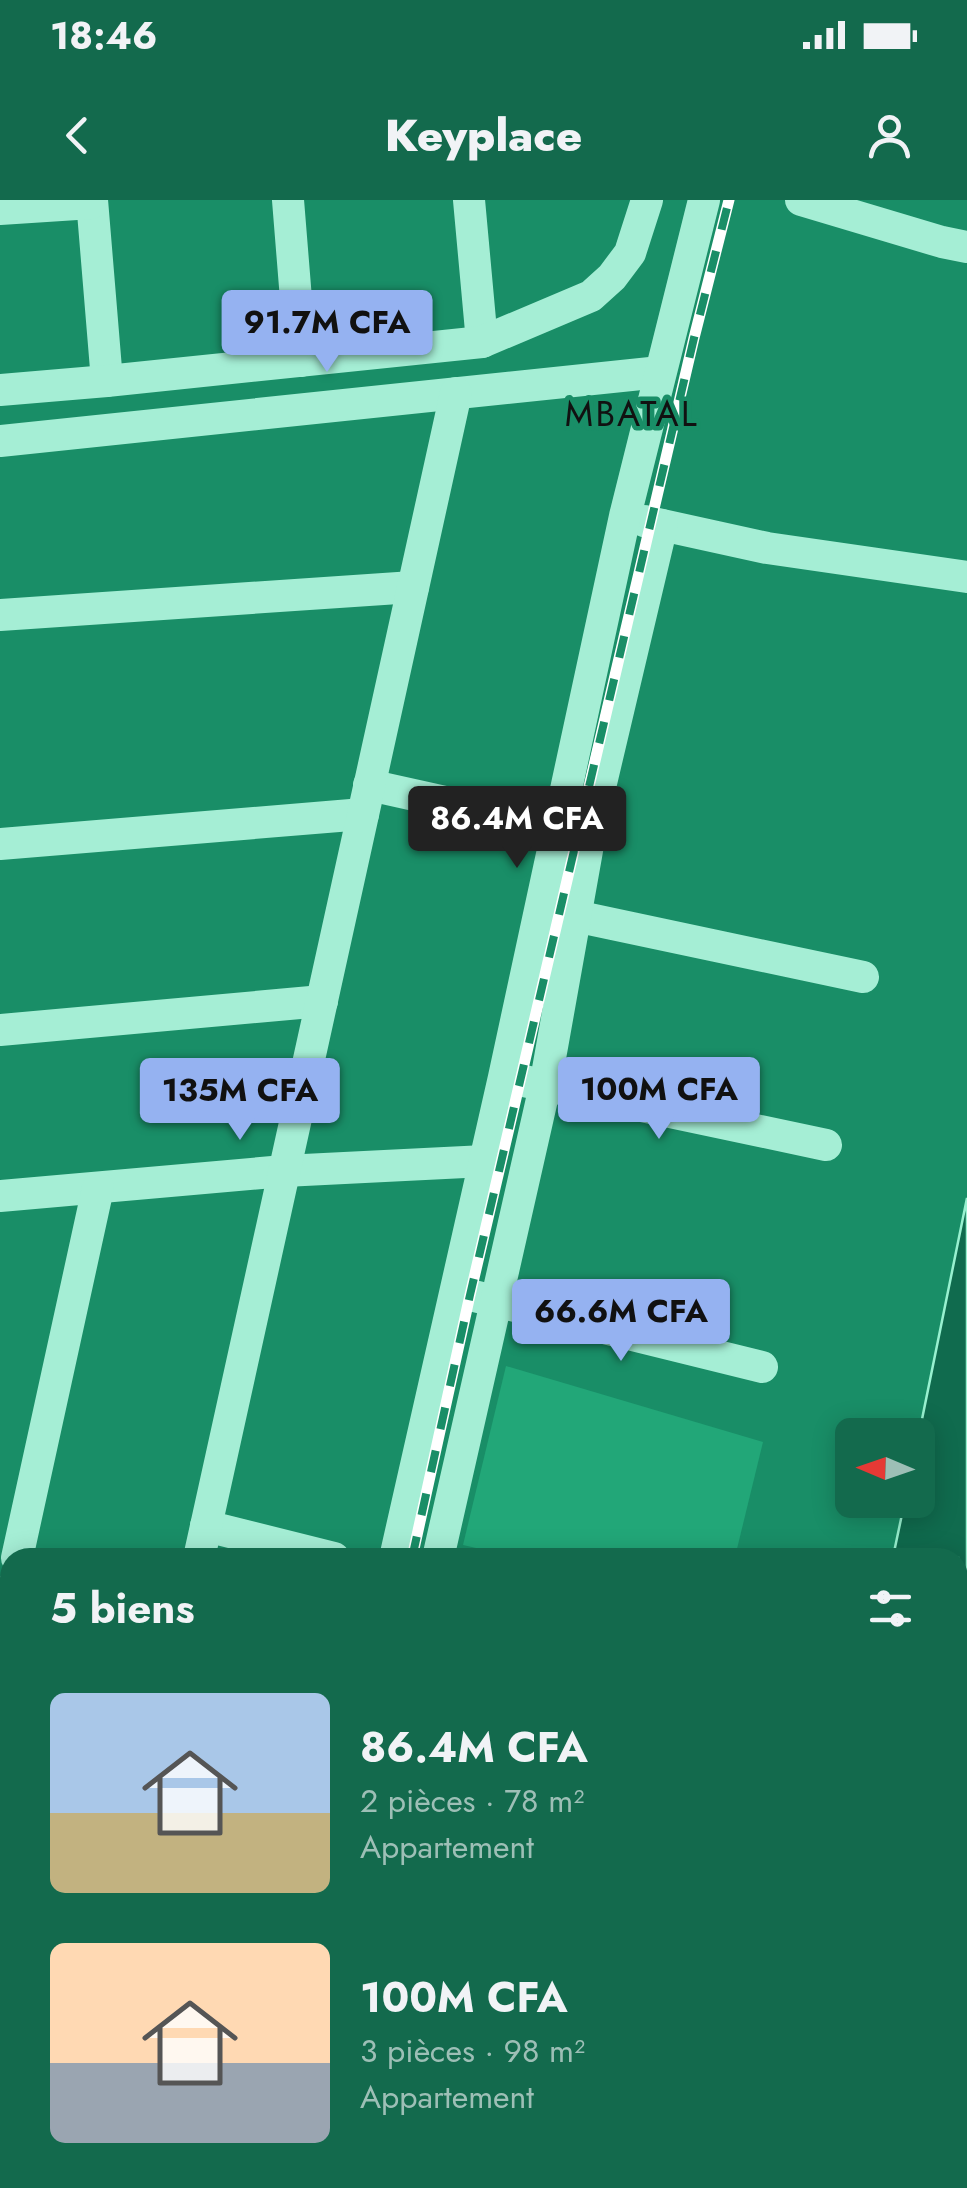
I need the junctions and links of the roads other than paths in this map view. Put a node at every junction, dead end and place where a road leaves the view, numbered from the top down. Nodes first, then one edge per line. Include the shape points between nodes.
1 (288, 200) edge
2 (469, 200) edge
3 (646, 200) edge
4 (704, 200) edge
5 (802, 200) edge
6 (92, 202) edge
7 (0, 209) edge
8 (967, 247) edge
9 (482, 342) junction
10 (300, 361) junction
11 (660, 372) junction
12 (107, 382) junction
13 (0, 390) edge
14 (456, 393) junction
15 (0, 441) edge
16 (625, 516) junction
17 (662, 525) junction
18 (967, 578) edge
19 (413, 587) junction
20 (0, 616) edge
21 (366, 800) junction
22 (558, 828) junction
23 (0, 844) edge
24 (576, 916) junction
25 (863, 977) dead end
26 (322, 1000) junction
27 (0, 1030) edge
28 (504, 1078) junction
29 (544, 1086) junction
30 (826, 1144) dead end
31 (485, 1161) junction
32 (284, 1171) junction
33 (98, 1188) junction
34 (0, 1196) edge
35 (456, 1290) junction
36 (496, 1301) junction
37 (762, 1367) dead end
38 (202, 1542) edge
39 (19, 1548) edge
40 (252, 1548) edge
41 (397, 1548) edge
42 (440, 1548) edge

1 - 10 street
2 - 9 street
3 - 9 street via 630,253 591,296
4 - 11 street
5 - 8 street
6 - 7 street
6 - 12 street
9 - 10 street
10 - 12 street
11 - 14 street
11 - 16 street
12 - 13 street
14 - 15 street
14 - 19 street
16 - 17 street
16 - 22 street
17 - 18 street
17 - 24 street
19 - 20 street
19 - 21 street
21 - 22 street
21 - 23 street
21 - 26 street
22 - 28 street
24 - 25 street
24 - 29 street
26 - 27 street
26 - 32 street
28 - 29 street
28 - 31 street
29 - 30 street
29 - 36 street
31 - 32 street
31 - 35 street
32 - 33 street
32 - 38 street
33 - 34 street
33 - 39 street
35 - 36 street
35 - 41 street
36 - 37 street
36 - 42 street
38 - 40 street

